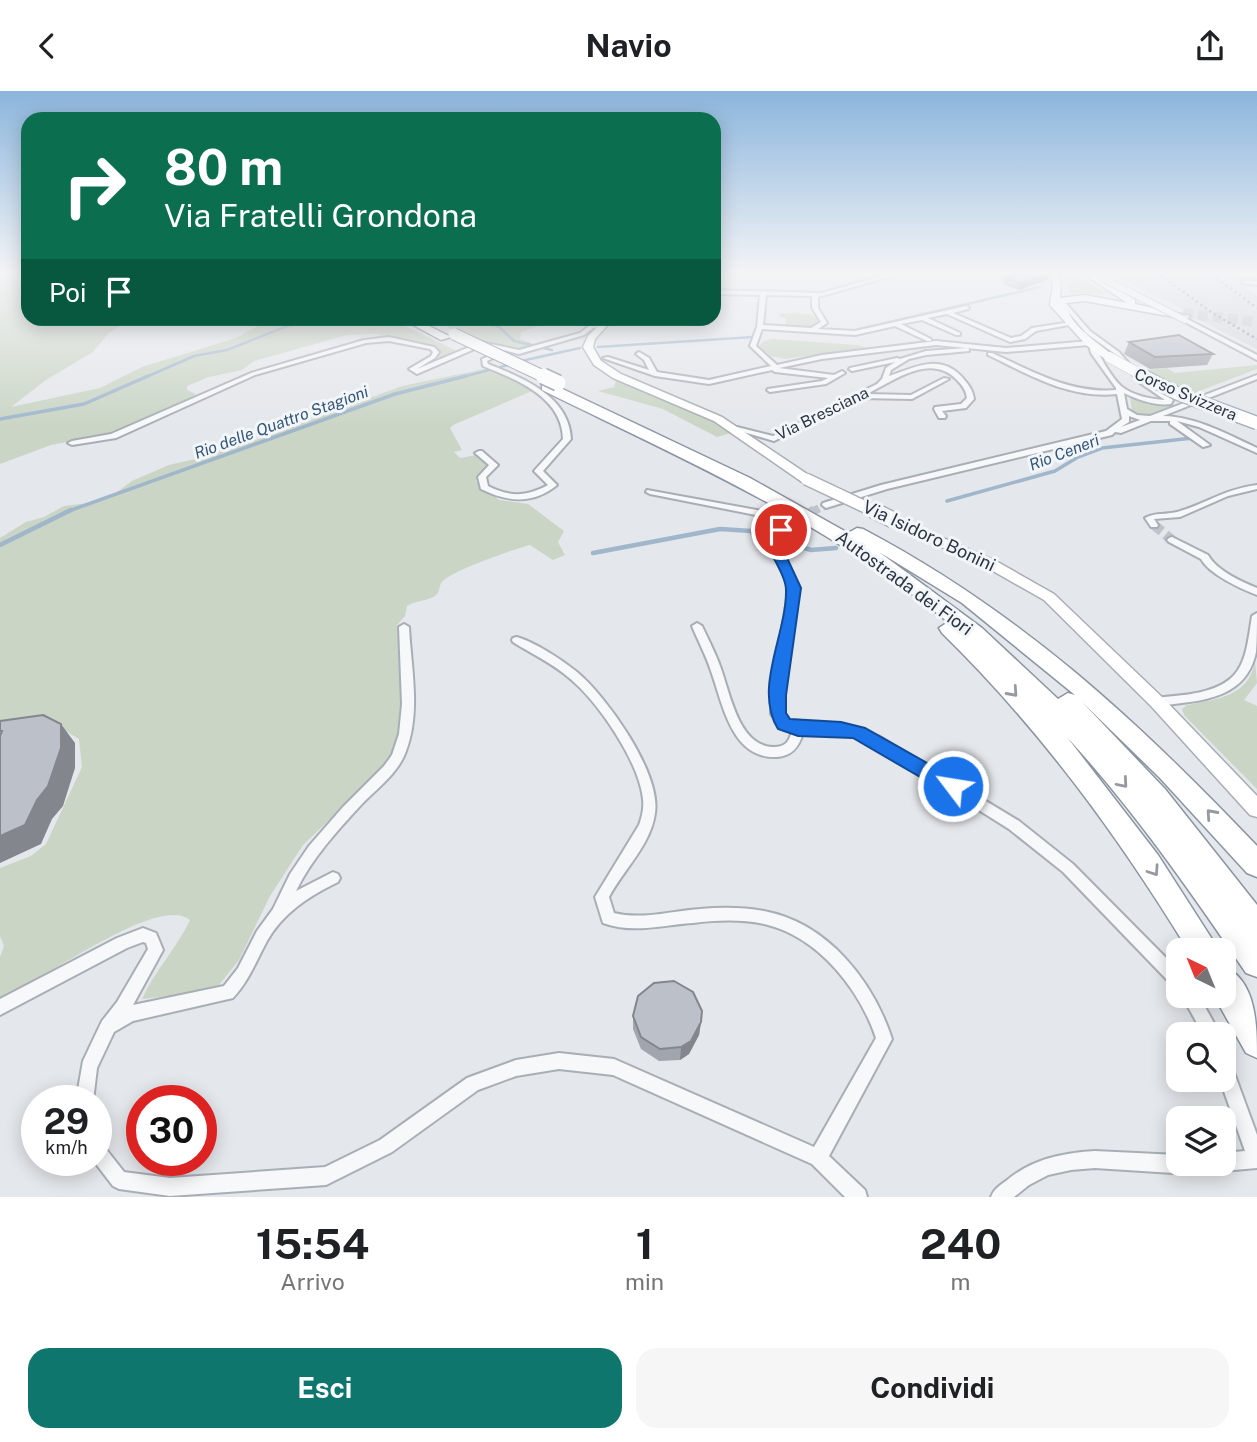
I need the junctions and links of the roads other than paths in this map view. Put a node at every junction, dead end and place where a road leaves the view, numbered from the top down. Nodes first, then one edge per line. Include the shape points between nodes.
1 (760, 324) edge
2 (823, 324) edge
3 (897, 324) joint
4 (935, 324) edge
5 (973, 324) edge
6 (1072, 324) joint
7 (1080, 324) edge
8 (1197, 324) edge
9 (425, 326) edge
10 (434, 326) edge
11 (593, 326) edge
12 (602, 326) edge
13 (760, 327) junction
14 (814, 329) junction
15 (958, 334) dead end
16 (450, 336) junction
17 (929, 340) dead end
18 (1091, 344) junction
19 (511, 351) junction
20 (639, 354) dead end
21 (606, 358) dead end
22 (907, 358) junction
23 (1257, 358) edge
24 (773, 367) junction
25 (852, 369) dead end
26 (653, 373) junction
27 (842, 373) dead end
28 (834, 377) junction
29 (1257, 377) edge
30 (946, 379) dead end
31 (885, 380) junction
32 (553, 385) junction
33 (770, 390) dead end
34 (1120, 390) junction
35 (1093, 393) junction
36 (858, 396) junction
37 (1166, 403) junction
38 (1183, 406) junction
39 (1123, 407) junction
40 (942, 416) dead end
41 (1168, 418) junction
42 (1151, 420) junction
43 (1257, 423) edge
44 (1200, 426) junction
45 (737, 429) junction
46 (1109, 433) junction
47 (72, 443) dead end
48 (1206, 445) dead end
49 (1257, 451) edge
50 (479, 453) dead end
51 (1257, 487) edge
52 (650, 492) dead end
53 (826, 505) tunnel mouth
54 (792, 516) junction
55 (1152, 522) dead end
56 (857, 533) junction
57 (1172, 540) tunnel mouth
58 (777, 554) junction
59 (1257, 592) edge
60 (1257, 616) edge
61 (404, 627) dead end
62 (697, 627) dead end
63 (517, 641) dead end
64 (1157, 702) junction
65 (798, 729) junction
66 (1257, 809) edge
67 (1257, 865) edge
68 (333, 879) dead end
69 (280, 910) junction
70 (1257, 927) edge
71 (1197, 938) edge
72 (1257, 963) edge
73 (1166, 969) edge
74 (1236, 1004) edge
75 (0, 1007) edge
76 (108, 1027) junction
77 (1257, 1042) edge
78 (86, 1085) edge
79 (1233, 1092) edge
80 (818, 1158) junction
81 (1257, 1159) edge
82 (1236, 1161) edge
83 (1166, 1164) edge
84 (112, 1171) edge
85 (1007, 1193) edge
86 (858, 1197) edge

1 - 13 street
2 - 14 street
3 - 14 street via 855,333
3 - 17 street
4 - 15 street
5 - 6 street via 1010,340 1023,338 1034,329
6 - 18 main road, Corso Svizzera
7 - 37 street via 1117,353 1141,381 1166,397
8 - 23 street
9 - 16 highway, Autostrada dei Fiori
10 - 16 highway, Autostrada dei Fiori
11 - 19 street via 530,351
12 - 45 street, Via Isidoro Bonini via 588,347 597,363
13 - 14 street
13 - 24 street via 753,347
16 - 32 highway, Autostrada dei Fiori
18 - 24 street via 1006,350 936,343
18 - 34 street
18 - 43 main road, Corso Svizzera, bridge via 1176,393
19 - 47 street via 483,343 417,372 412,369 433,357 436,352 432,348 389,339 366,341 240,379 113,436
19 - 50 street via 484,360 485,365 511,376 552,404 566,424 567,439 537,473 553,485 520,500 506,498 484,487 482,477 494,465
20 - 26 street
21 - 26 street
22 - 25 street
22 - 31 street, Via Bresciana via 888,369
22 - 35 street via 954,350 989,354 1040,380
24 - 26 street via 709,383
24 - 28 street via 781,372
27 - 28 street
28 - 33 street via 824,383
29 - 38 street
30 - 36 street via 912,397
31 - 36 street, Via Bresciana
31 - 40 street via 928,365 953,370 971,399 963,406 937,409
32 - 54 highway, Autostrada dei Fiori
32 - 56 highway, Autostrada dei Fiori via 764,481
34 - 35 street
34 - 37 street
34 - 39 street
35 - 39 street
36 - 45 street, Via Bresciana via 774,439
37 - 38 street
38 - 42 street
38 - 44 street
39 - 42 street
39 - 46 street via 1126,420
41 - 42 street
41 - 44 street
41 - 48 street
42 - 46 street
44 - 49 street
45 - 64 street, Via Isidoro Bonini, bridge via 806,479 991,564 1049,597
46 - 53 street
51 - 55 street via 1224,492 1212,502
52 - 58 street via 760,513 763,516 756,534
54 - 58 street via 775,538
54 -> 71 highway via 909,593 1002,679 1097,790
54 -> 72 highway, Autostrada dei Fiori via 833,531 902,576 1014,666 1138,801
67 -> 56 highway via 1179,779 1044,658 924,569
56 - 70 highway, Autostrada dei Fiori via 975,617 1089,721 1156,796
57 - 59 street
58 - 65 street via 794,588 779,678 778,714 784,724
60 - 64 street via 1251,650 1239,678 1212,694
61 - 69 street via 407,719 400,754 316,847 288,888
62 - 65 street via 735,726 754,748 765,755 786,751
63 - 80 street via 581,682 605,708 647,785 650,810 646,827 602,897 608,918 639,925 692,916 768,918 820,945 844,967 879,1017 884,1039
64 - 66 street, Via Isidoro Bonini
65 - 73 street via 841,729 876,740 1014,825 1068,868
68 - 69 street
69 - 76 street via 228,993 130,1014
74 - 77 highway
75 - 76 street via 122,943 142,935 151,938 156,950 124,1008
76 - 78 street via 89,1067
79 - 81 street
80 - 84 street via 614,1067 559,1061 516,1068 473,1084 386,1146 326,1176 170,1187 119,1180
80 - 86 street
81 - 82 street
83 - 85 street via 1107,1157 1074,1160 1038,1171

